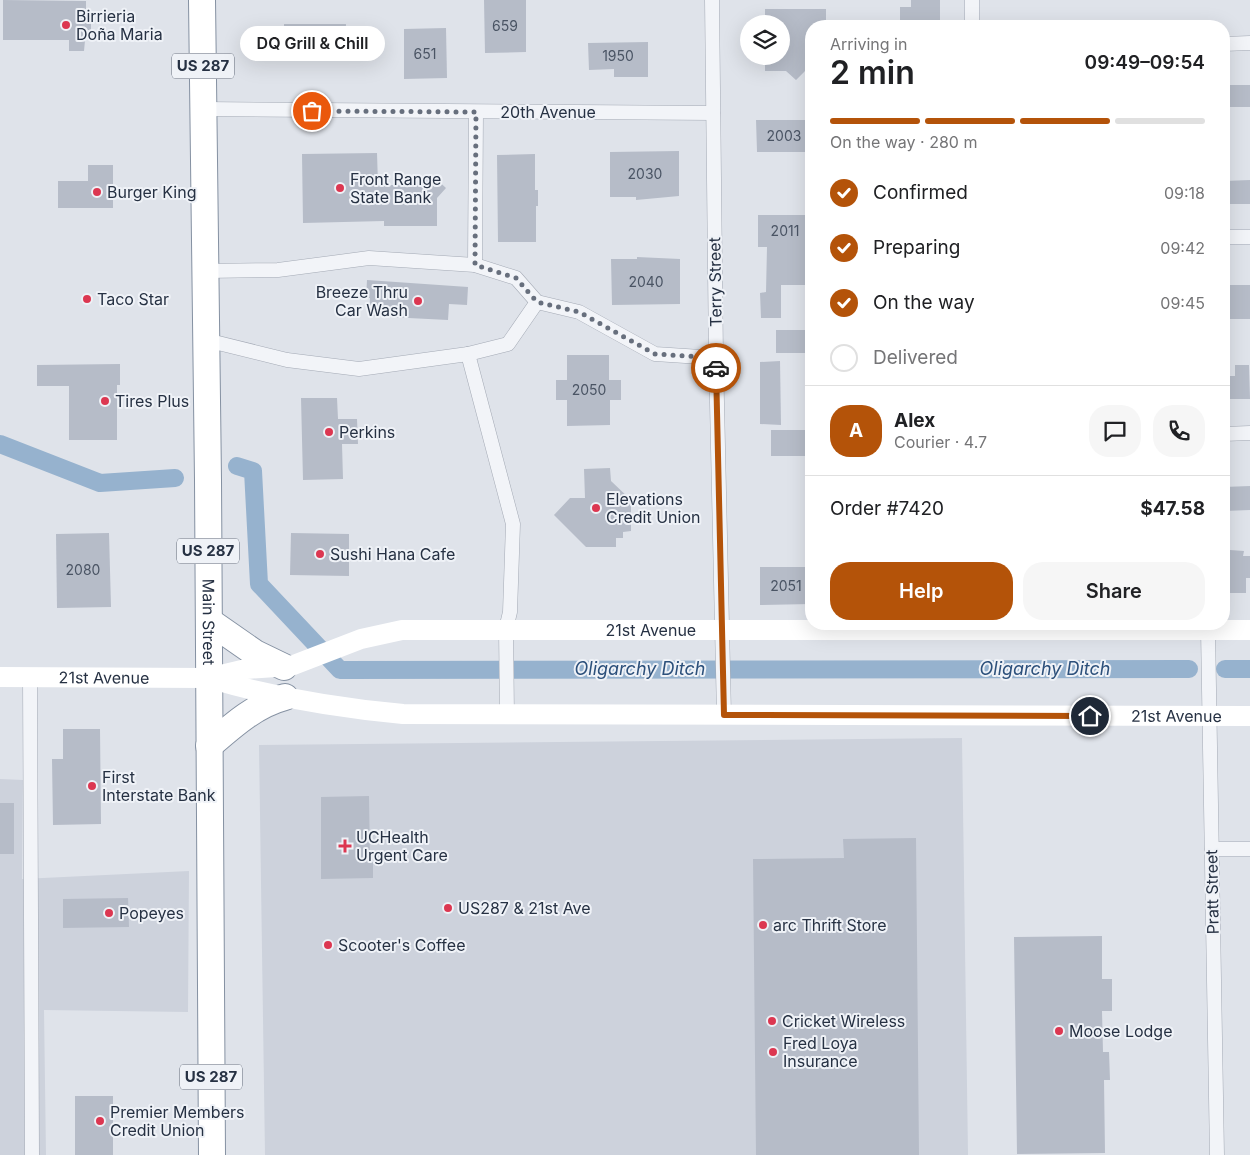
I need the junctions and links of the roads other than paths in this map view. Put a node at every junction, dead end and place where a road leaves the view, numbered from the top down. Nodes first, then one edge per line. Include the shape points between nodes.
1 (202, 0) edge
2 (712, 0) edge
3 (972, 0) edge
4 (972, 20) edge
5 (1250, 43) edge
6 (1230, 44) edge
7 (204, 109) junction
8 (476, 112) junction
9 (713, 113) junction
10 (1230, 237) edge
11 (1250, 237) edge
12 (475, 265) junction
13 (205, 271) junction
14 (537, 302) junction
15 (206, 340) junction
16 (468, 354) junction
17 (716, 358) junction
18 (1250, 433) edge
19 (1230, 434) edge
20 (209, 621) junction
21 (805, 628) edge
22 (506, 629) junction
23 (723, 629) junction
24 (1208, 630) joint
25 (1250, 630) edge
26 (284, 667) junction
27 (0, 677) edge
28 (30, 678) junction
29 (208, 678) junction
30 (286, 697) junction
31 (507, 714) junction
32 (724, 715) junction
33 (1209, 716) junction
34 (1250, 716) edge
35 (209, 746) junction
36 (1212, 849) junction
37 (1250, 849) edge
38 (32, 1155) edge
39 (212, 1155) edge
40 (1217, 1155) edge

1 - 7 highway, Main Street / US 287
2 - 9 street, Terry Street
3 - 4 street
5 - 6 street
7 - 8 street, 20th Avenue
7 - 13 highway, Main Street / US 287
8 - 9 street, 20th Avenue
8 - 12 street
9 - 17 street, Terry Street
10 - 11 street
12 - 13 street via 369,258 278,270
12 - 14 street via 516,278
13 - 15 highway, Main Street / US 287
14 - 16 street via 508,344
14 - 17 street via 579,312 655,354
15 - 16 street via 287,360 359,369
15 - 20 highway, Main Street / US 287
16 - 22 street via 513,524 510,612
17 - 23 street, Terry Street
18 - 19 street
20 - 26 highway via 255,654
20 - 29 highway, Main Street / US 287
21 - 23 street, 21st Avenue
22 - 23 street, 21st Avenue
22 - 26 street, 21st Avenue via 402,630 361,639
22 - 31 street
23 - 32 street, Terry Street
24 - 25 street, 21st Avenue
24 - 33 street, Pratt Street
26 - 29 street, 21st Avenue via 246,669
27 - 28 street, 21st Avenue
28 - 29 street, 21st Avenue
28 - 38 street
29 - 30 street, 21st Avenue
29 - 35 highway, Main Street / US 287
30 - 31 street, 21st Avenue via 357,710 403,714
30 - 35 highway via 269,701 250,712
31 - 32 street, 21st Avenue
32 - 33 street, 21st Avenue
33 - 34 street, 21st Avenue
33 - 36 street, Pratt Street
35 - 39 highway, Main Street / US 287
36 - 37 street
36 - 40 street, Pratt Street

